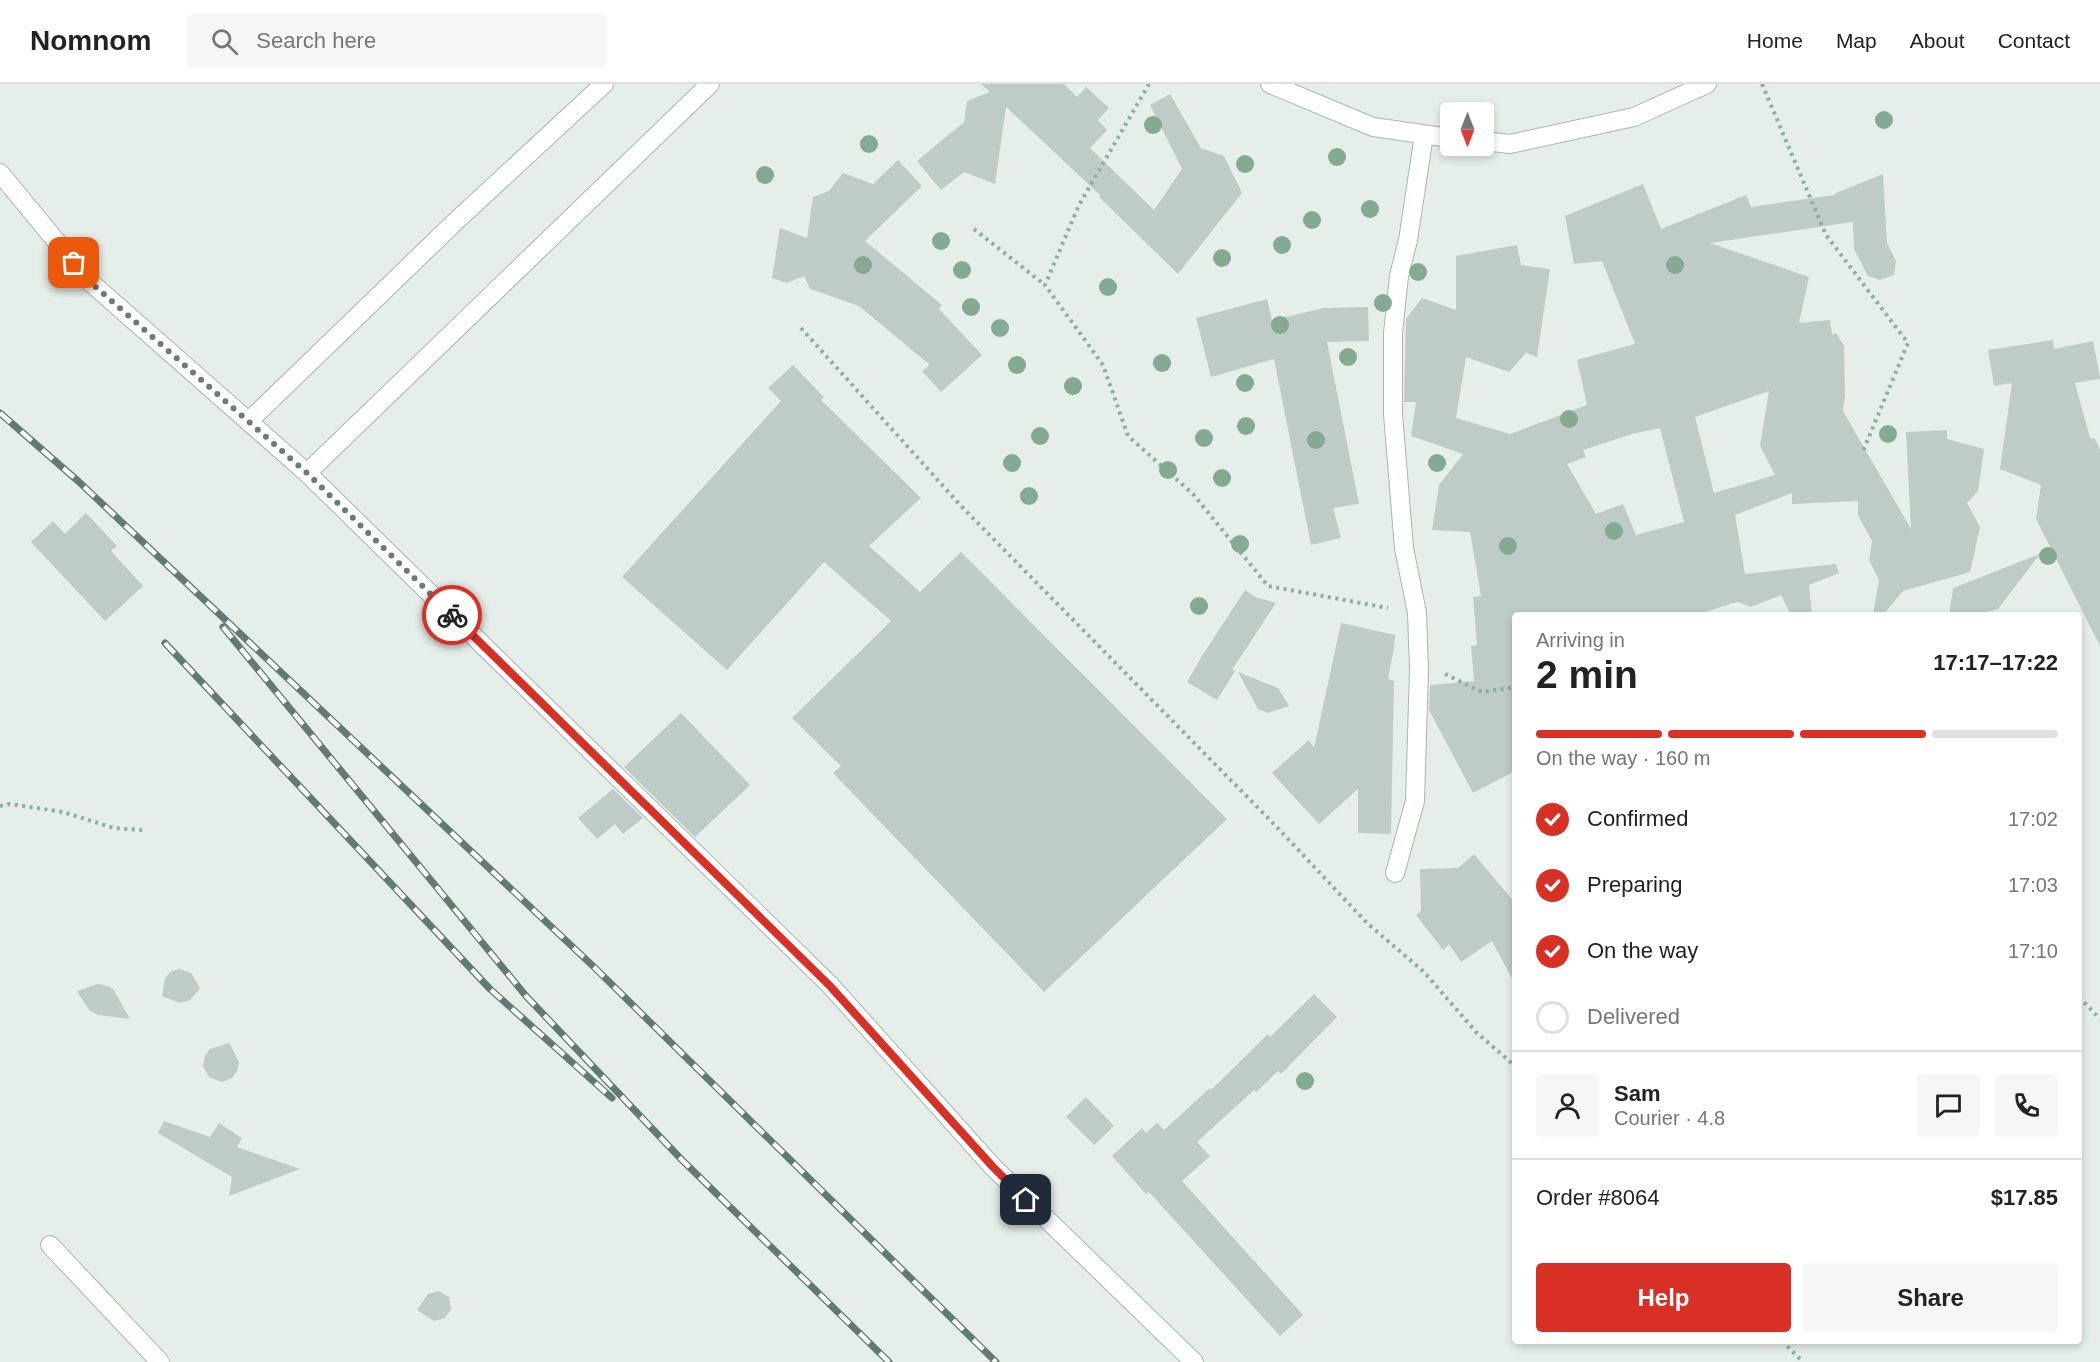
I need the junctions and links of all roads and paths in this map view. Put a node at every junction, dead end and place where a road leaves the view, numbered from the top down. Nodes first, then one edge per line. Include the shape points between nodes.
1 (604, 84) edge
2 (710, 84) edge
3 (1149, 84) edge
4 (1270, 84) edge
5 (1707, 84) edge
6 (1762, 84) edge
7 (1424, 135) junction
8 (1440, 137) edge
9 (1494, 142) edge
10 (0, 173) edge
11 (974, 229) dead end
12 (1046, 285) junction
13 (801, 328) dead end
14 (249, 421) junction
15 (1863, 450) dead end
16 (307, 473) junction
17 (1417, 613) junction
18 (1419, 670) junction
19 (1512, 687) edge
20 (0, 806) edge
21 (143, 830) dead end
22 (1395, 873) dead end
23 (2082, 1000) edge
24 (2100, 1019) edge
25 (1512, 1063) edge
26 (50, 1245) dead end
27 (1785, 1344) edge
28 (160, 1362) edge
29 (1194, 1362) edge
30 (1803, 1362) edge

1 - 14 street
2 - 16 street
3 - 12 path via 1079,205
4 - 7 street via 1373,127
5 - 9 street via 1634,117 1510,144
6 - 15 path via 1826,235 1908,343
7 - 8 street
7 - 17 street via 1393,333 1393,414 1404,548
10 - 14 street via 89,281
11 - 12 path
12 - 17 path via 1103,365 1128,435 1193,494 1268,586
13 - 25 path via 961,506 1367,922 1424,972 1477,1033
14 - 16 street
16 - 29 street via 830,986 993,1167
17 - 18 street
18 - 19 path via 1447,674 1482,692
18 - 22 street via 1415,801
20 - 21 path via 63,812 114,828
23 - 24 path
26 - 28 street
27 - 30 path

